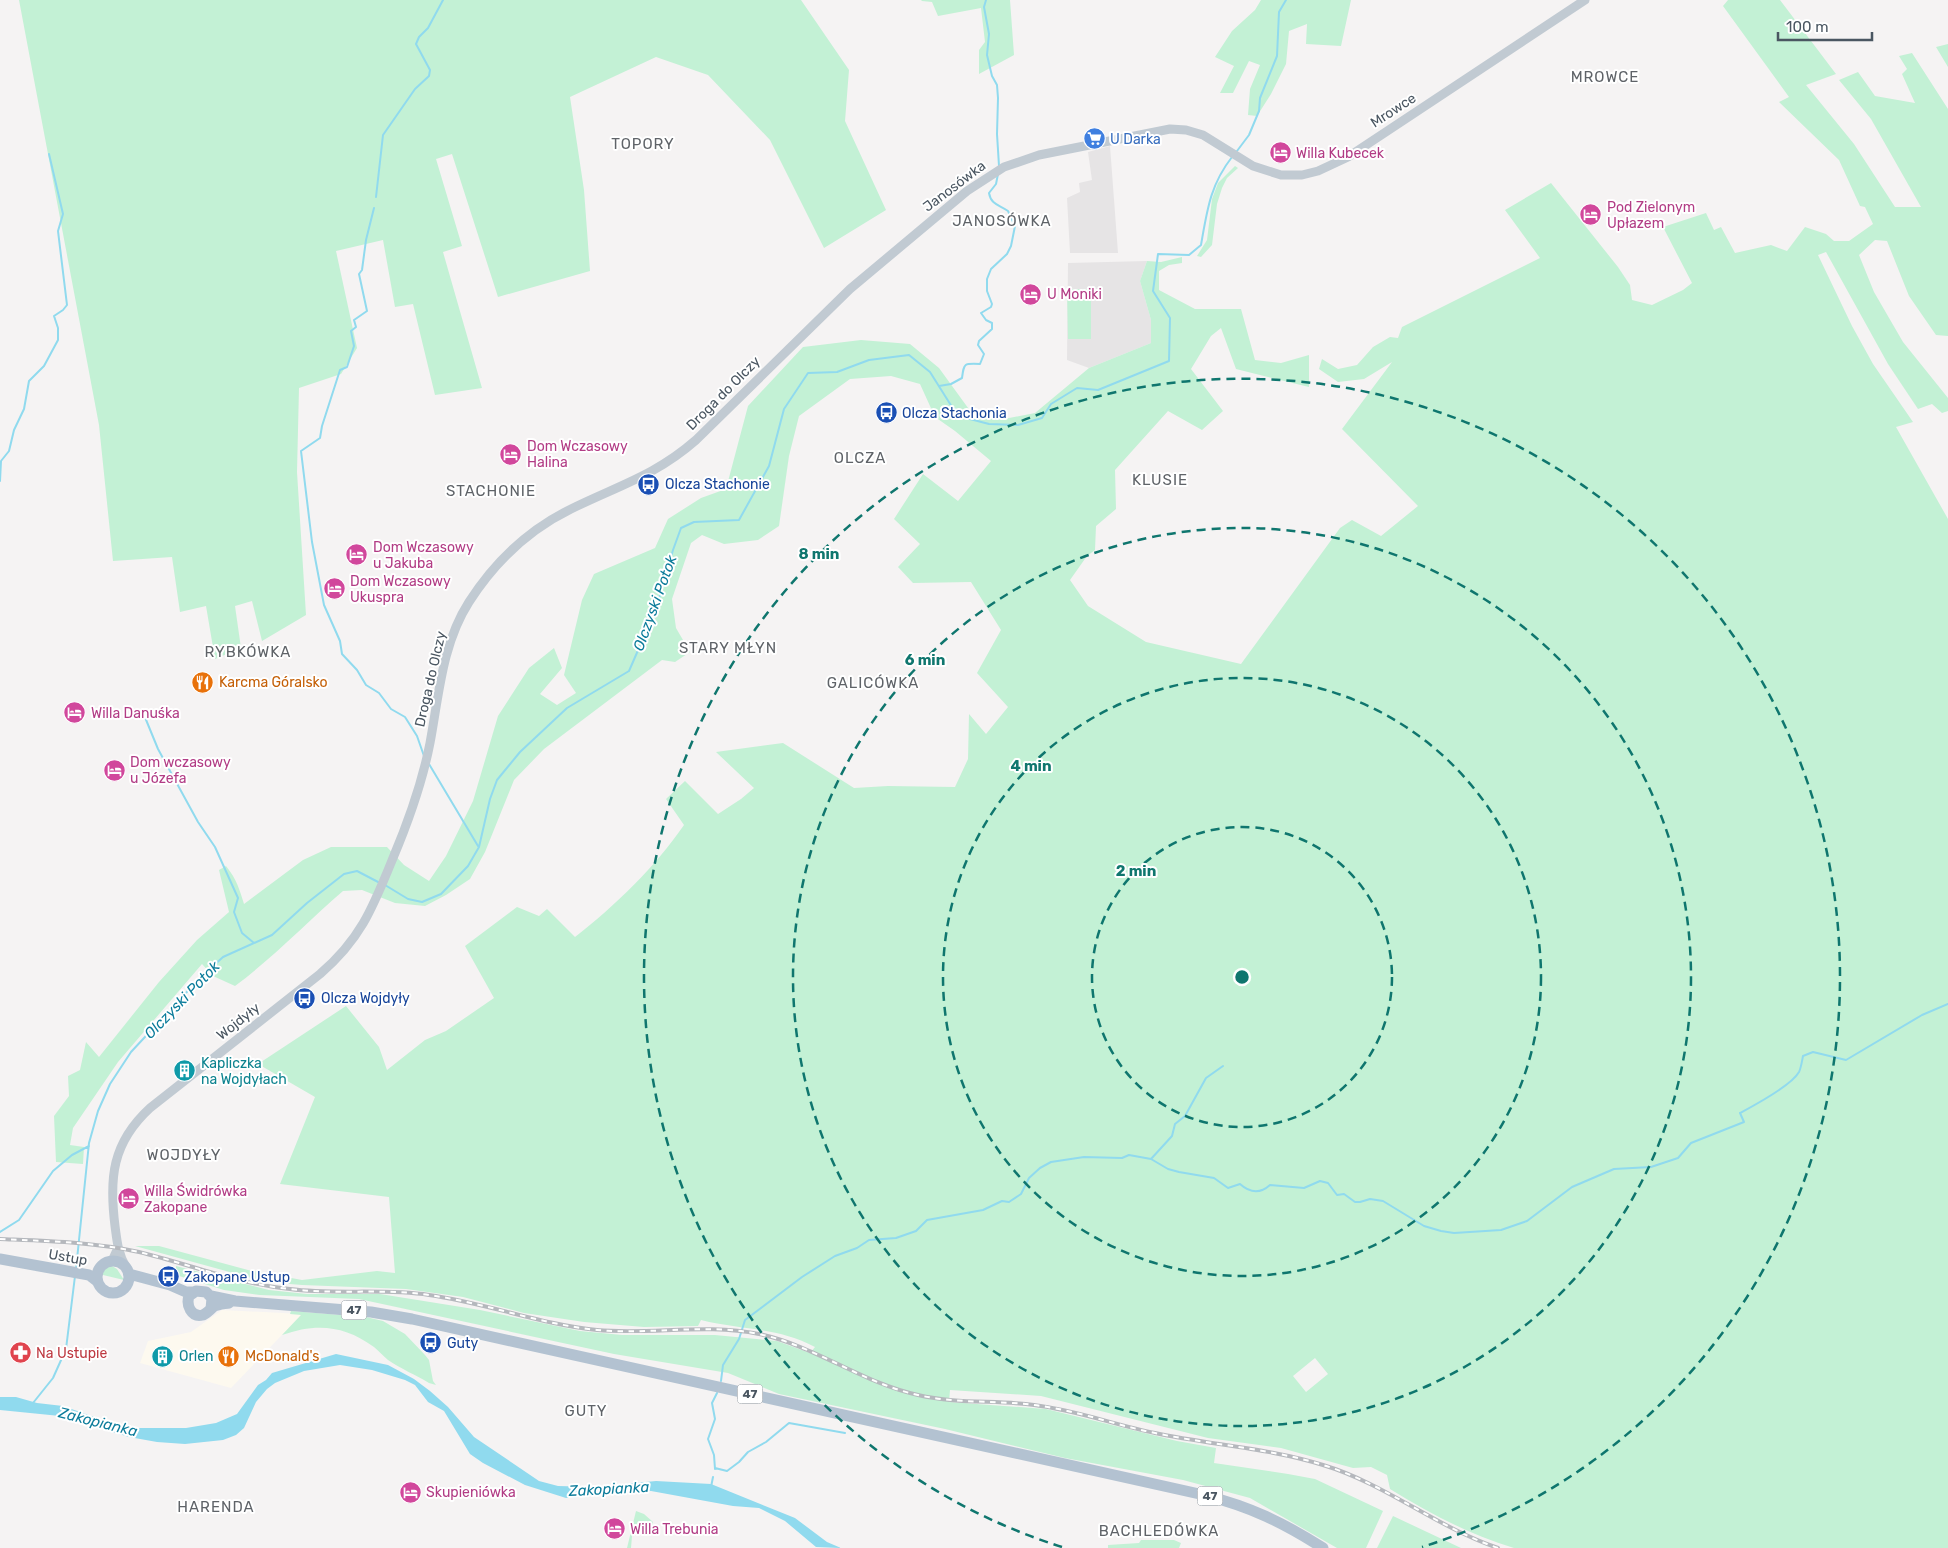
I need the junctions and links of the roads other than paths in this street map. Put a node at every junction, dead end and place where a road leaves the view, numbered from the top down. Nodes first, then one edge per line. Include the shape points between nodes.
1 (1585, 0) edge
2 (1203, 135) joint
3 (835, 302) joint
4 (375, 904) joint
5 (118, 1248) junction
6 (0, 1259) edge
7 (112, 1260) junction
8 (100, 1266) junction
9 (76, 1269) junction
10 (127, 1271) junction
11 (98, 1282) junction
12 (127, 1287) junction
13 (211, 1296) junction
14 (190, 1297) junction
15 (235, 1301) junction
16 (211, 1309) junction
17 (1323, 1548) edge

1 - 2 street, Mrowce via 1332,166 1308,174 1287,175 1265,170
2 - 3 street, Janosówka via 1180,130 1157,131 1039,155 1004,167 967,190
3 - 4 street, Droga do Olczy via 684,450 647,475 547,522 515,547 487,577 465,608 452,637 420,789
4 - 5 street, Wojdyły via 358,934 331,965 153,1106 134,1126 121,1149 112,1182
5 - 7 street
5 - 10 street, Wojdyły
6 - 9 main road, Ustup / 47
7 - 8 main road, 47
7 - 10 main road, 47 via 120,1262
8 - 9 main road, Ustup / 47
8 - 11 main road
9 - 11 main road, Ustup / 47
10 - 12 main road
10 - 14 main road, 47 via 136,1278 170,1285
11 - 12 main road, 47 via 110,1293
12 - 14 main road, 47 via 144,1286
13 - 14 main road, 47 via 204,1290
13 - 15 main road, 47
13 - 16 main road
14 - 16 main road, 47 via 190,1310 197,1315
15 - 16 main road, 47
15 - 17 main road, 47 via 412,1318 1204,1495 1264,1514

